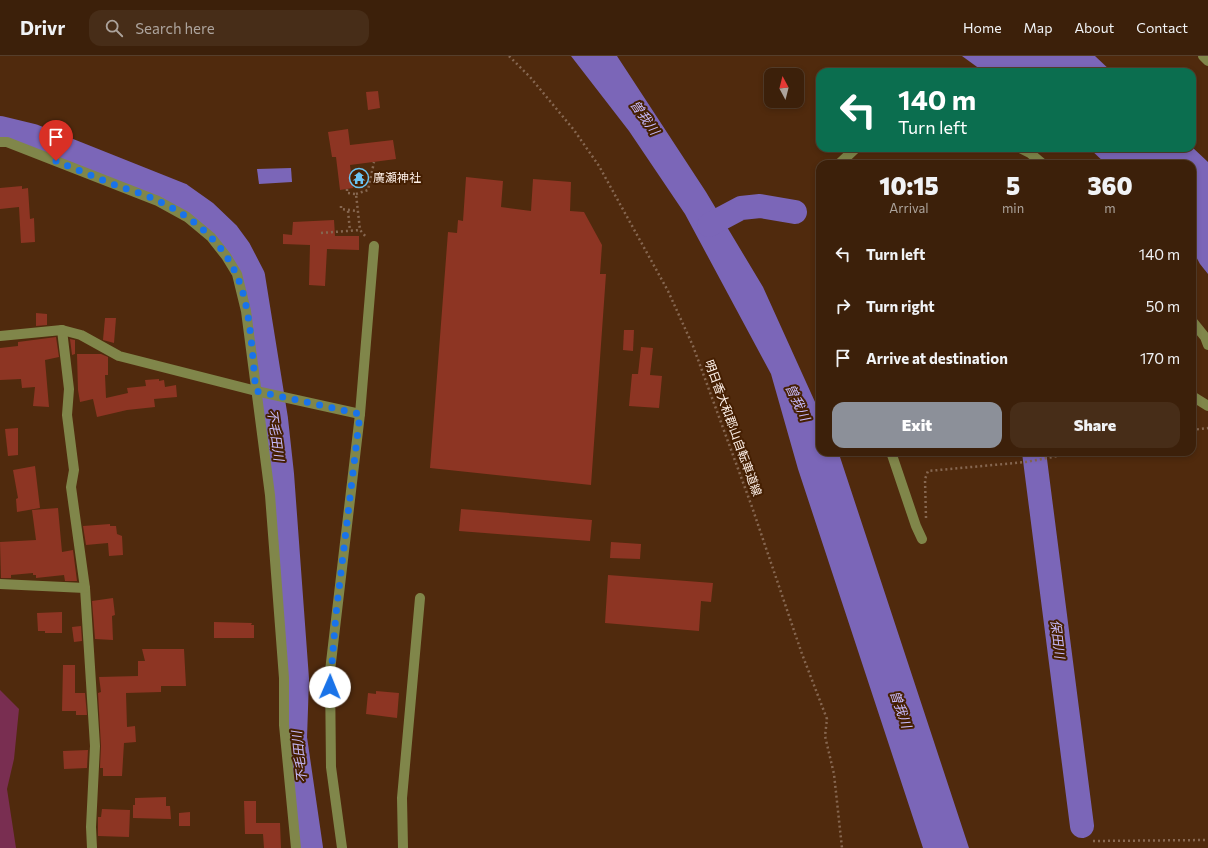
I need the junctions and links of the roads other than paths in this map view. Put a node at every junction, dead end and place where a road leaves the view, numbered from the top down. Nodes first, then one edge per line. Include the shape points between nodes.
1 (1203, 56) edge
2 (1208, 61) edge
3 (0, 142) edge
4 (852, 152) edge
5 (1028, 152) edge
6 (843, 160) edge
7 (1038, 160) edge
8 (374, 246) road end
9 (1196, 326) edge
10 (62, 330) junction
11 (0, 336) edge
12 (1208, 345) edge
13 (256, 391) junction
14 (1196, 398) edge
15 (1208, 406) edge
16 (360, 414) junction
17 (892, 456) edge
18 (922, 539) dead end
19 (0, 584) edge
20 (85, 588) junction
21 (420, 598) dead end
22 (92, 848) edge
23 (296, 848) edge
24 (342, 848) edge
25 (403, 848) edge

1 - 2 street
3 - 13 street via 7,142 158,201 187,218 211,237 237,274 246,311
4 - 6 street
5 - 7 street
8 - 16 street
9 - 12 street
10 - 11 street
10 - 13 street via 80,335 119,356
10 - 20 street via 68,389 67,415 74,470 71,488
13 - 16 street
13 - 23 street via 270,495 284,678 284,725
14 - 15 street
16 - 24 street via 330,671 331,767
17 - 18 street
19 - 20 street
20 - 22 street via 95,746
21 - 25 street via 402,798

